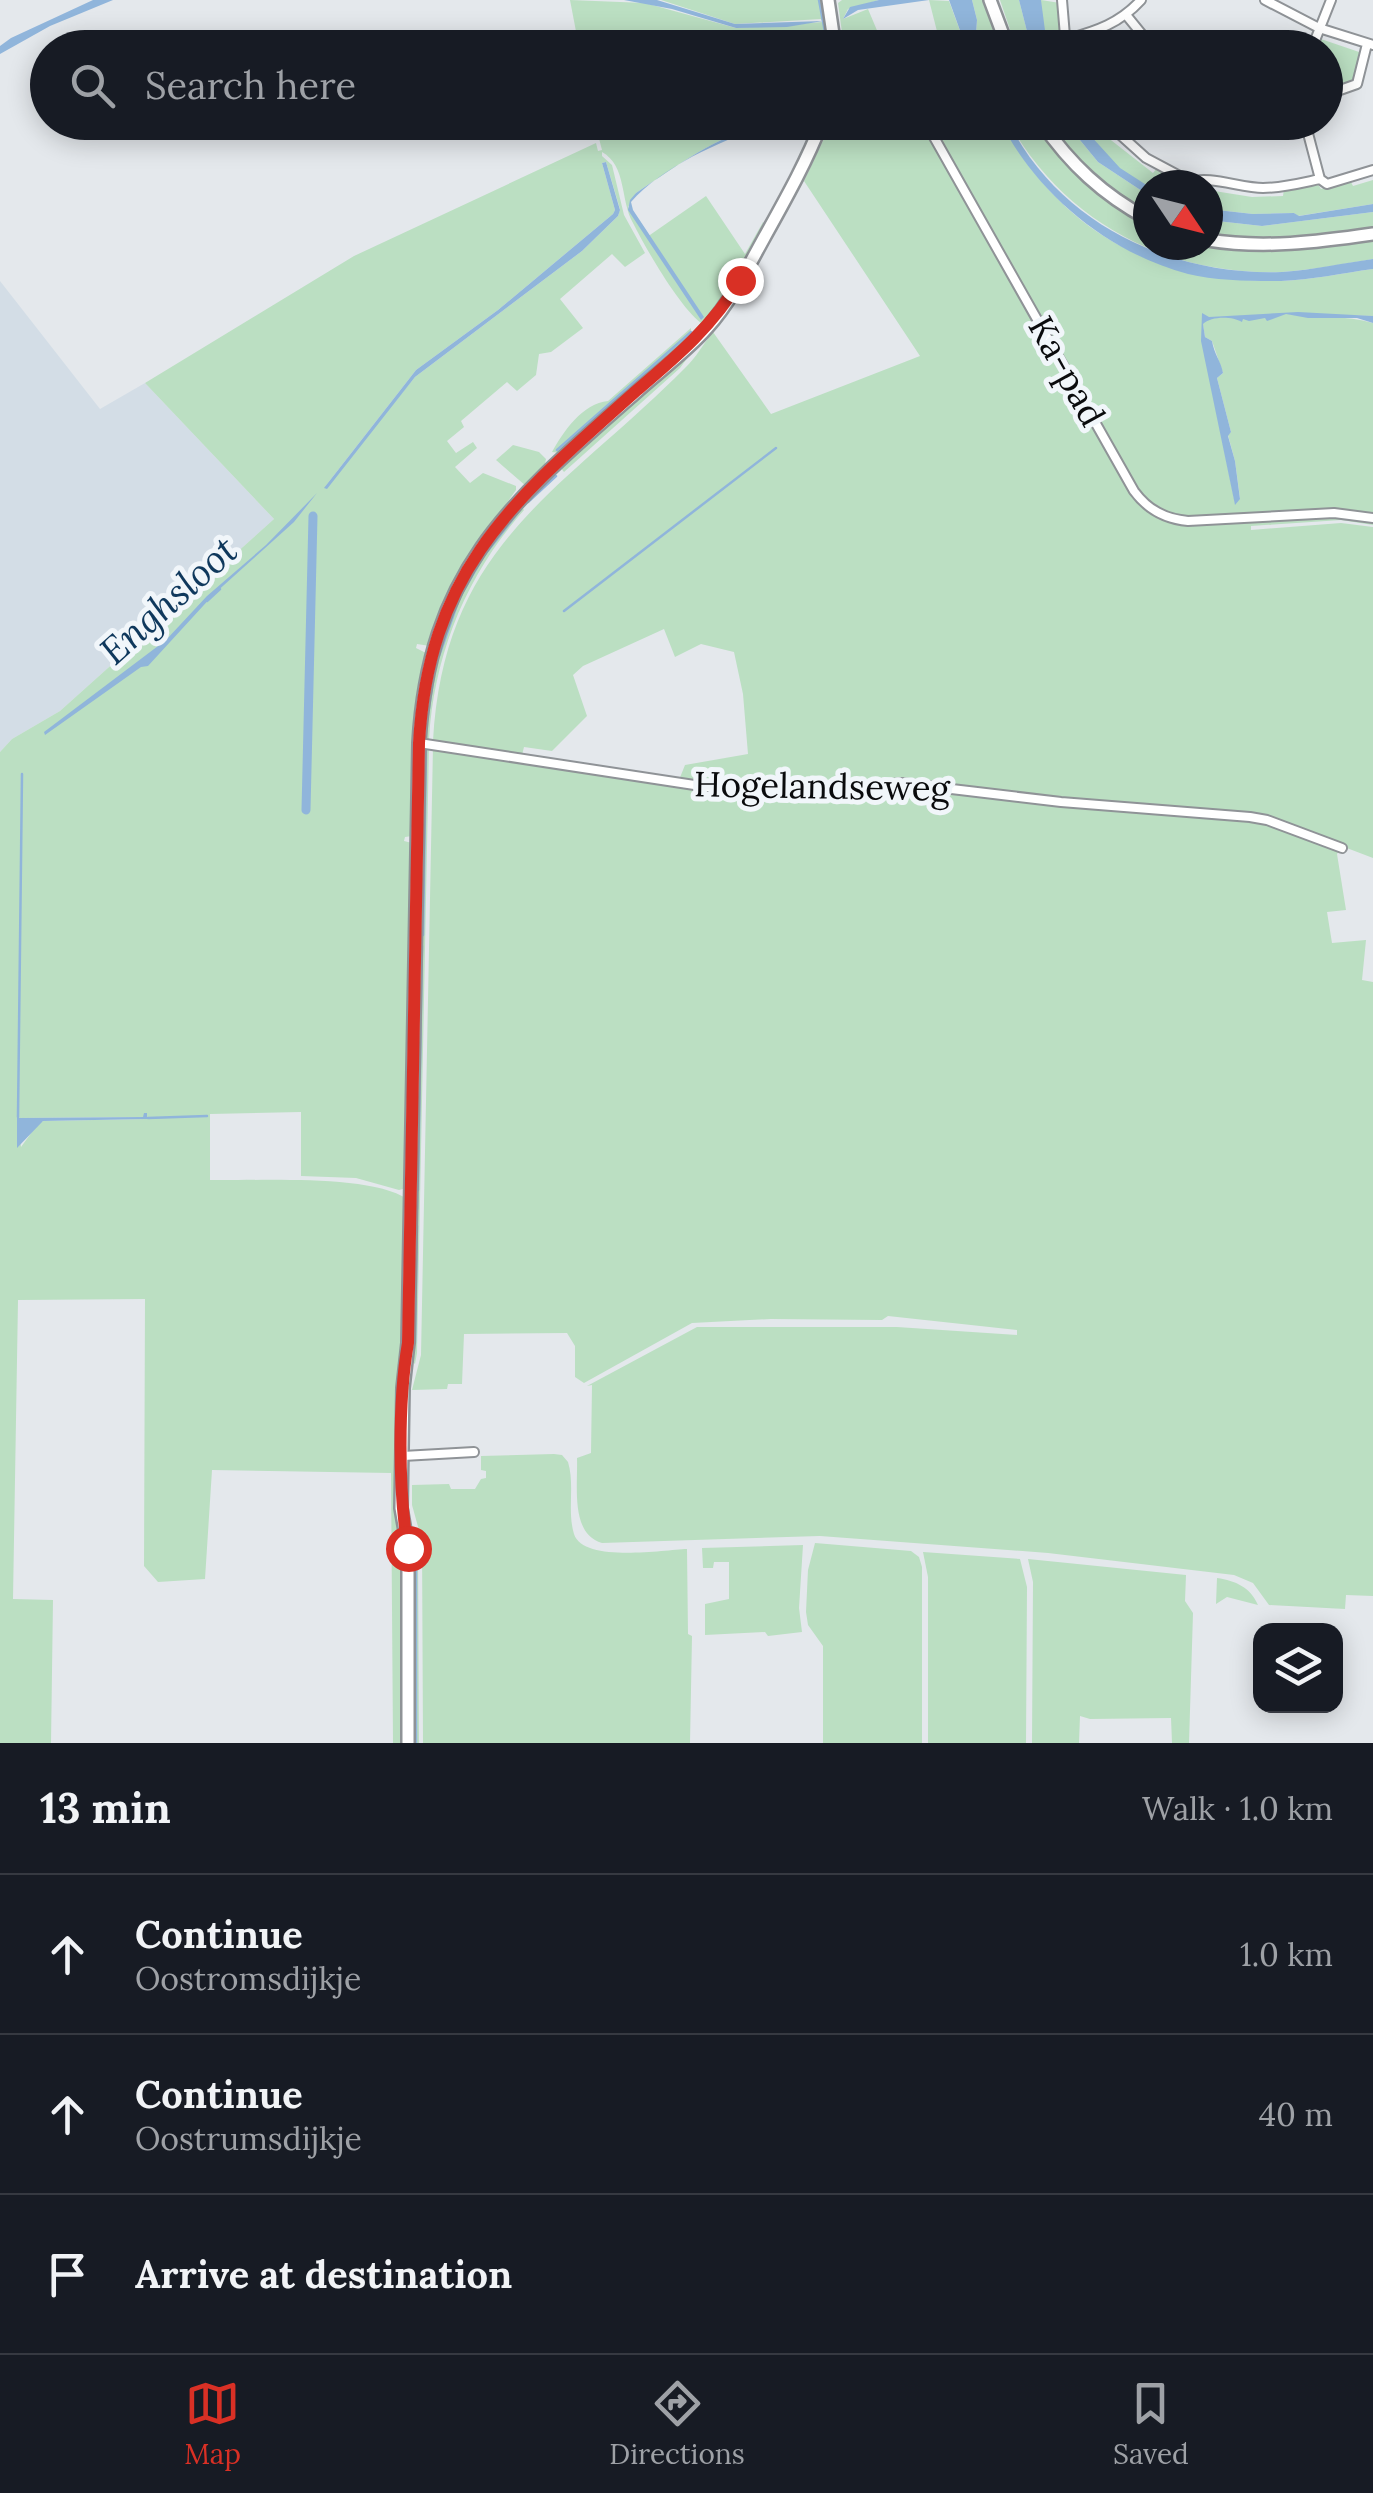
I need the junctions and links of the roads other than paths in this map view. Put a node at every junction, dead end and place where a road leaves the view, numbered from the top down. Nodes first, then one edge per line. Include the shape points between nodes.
1 (828, 0) edge
2 (990, 0) edge
3 (1062, 0) edge
4 (1142, 0) edge
5 (1265, 0) edge
6 (1331, 0) edge
7 (1127, 16) junction
8 (1318, 28) junction
9 (832, 30) edge
10 (1001, 30) edge
11 (1065, 30) edge
12 (1100, 30) edge
13 (1138, 30) edge
14 (1324, 30) edge
15 (1343, 36) edge
16 (1370, 45) edge
17 (1343, 89) edge
18 (815, 140) edge
19 (936, 140) edge
20 (1055, 140) edge
21 (1126, 140) edge
22 (1310, 140) edge
23 (1373, 170) edge
24 (1320, 179) junction
25 (1133, 211) edge
26 (1373, 234) edge
27 (1223, 243) edge
28 (1373, 518) edge
29 (419, 743) junction
30 (1342, 848) dead end
31 (474, 1452) dead end
32 (403, 1456) junction
33 (408, 1743) edge

1 - 9 street
2 - 10 street
3 - 11 street
4 - 7 street
5 - 8 street
6 - 8 street
7 - 12 street
7 - 13 street
8 - 14 street
15 - 16 street
16 - 17 street via 1357,84
18 - 29 street via 708,327 532,484 486,537 436,636
19 - 28 street, Ka-pad via 1149,507 1182,520 1334,513
20 - 25 street via 1088,178
21 - 24 street via 1191,182 1268,188
22 - 24 street
23 - 24 street via 1327,184
26 - 27 street via 1292,244
29 - 30 street, Hogelandseweg via 714,788 901,783 1250,817
29 - 32 street
31 - 32 street
32 - 33 street

